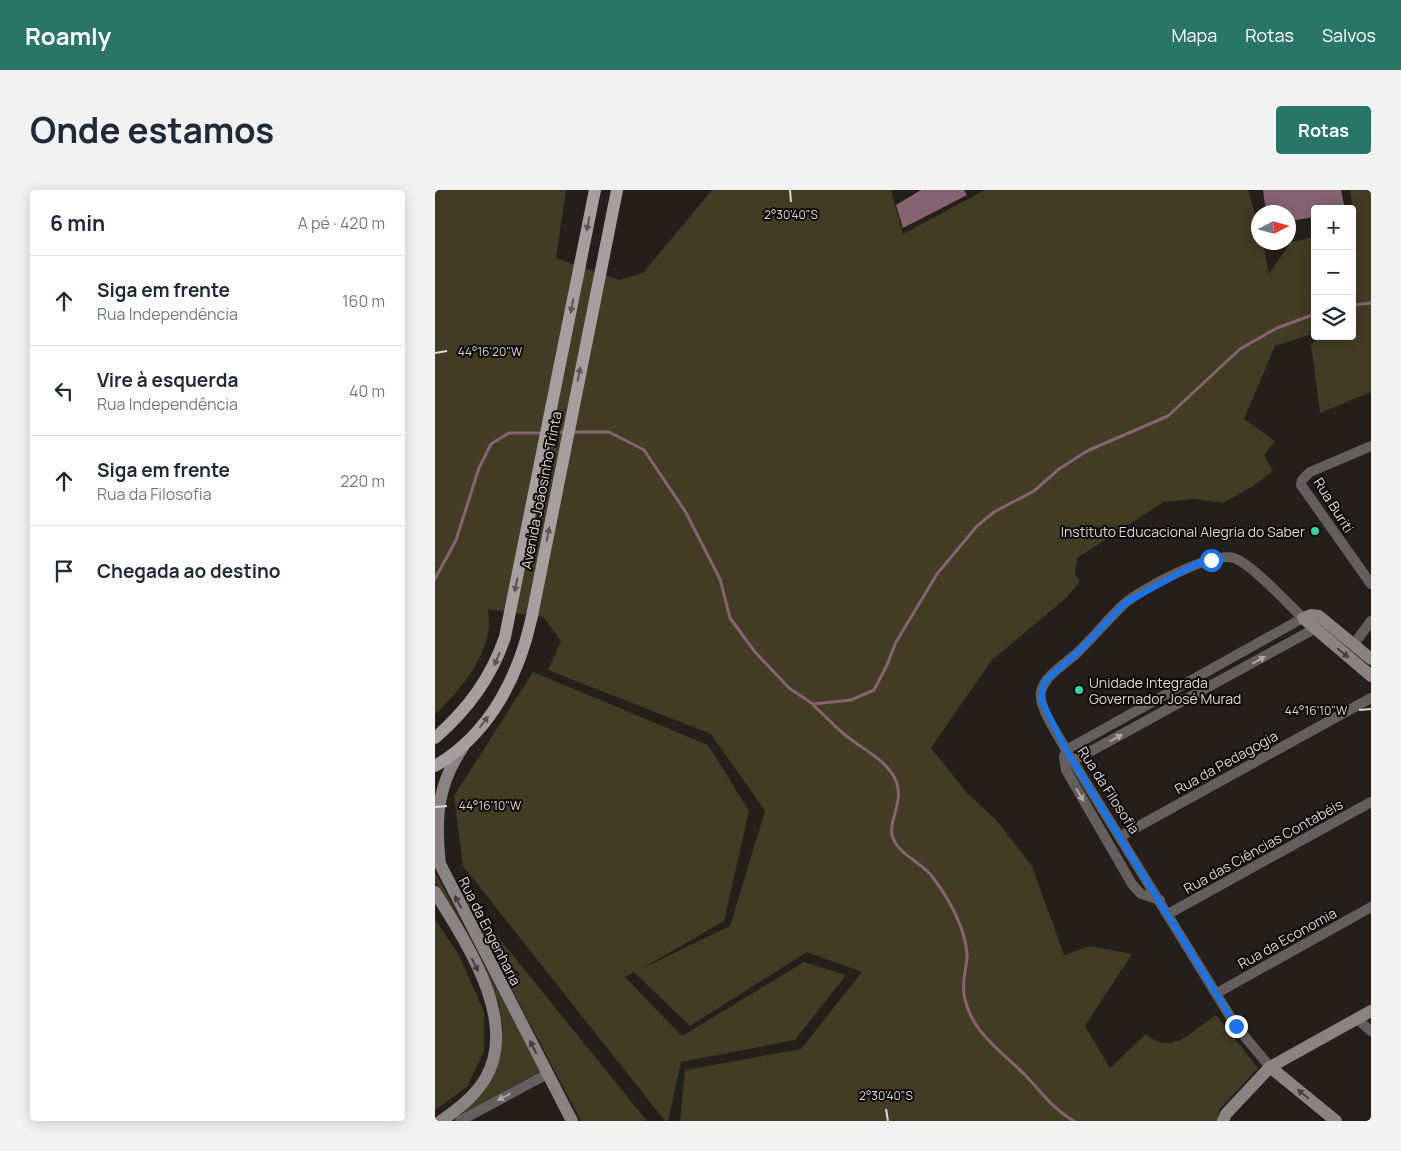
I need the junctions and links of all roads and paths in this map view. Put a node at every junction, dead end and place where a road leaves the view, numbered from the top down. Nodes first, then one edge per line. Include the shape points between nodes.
1 (619, 190) edge
2 (594, 192) edge
3 (1371, 446) edge
4 (1371, 584) edge
5 (1303, 618) junction
6 (1371, 621) edge
7 (1314, 629) junction
8 (1354, 644) junction
9 (1371, 659) edge
10 (1371, 676) edge
11 (1371, 698) edge
12 (435, 738) edge
13 (463, 747) junction
14 (1066, 750) junction
15 (1073, 761) junction
16 (435, 766) edge
17 (1371, 802) edge
18 (1121, 836) junction
19 (435, 892) edge
20 (1160, 900) junction
21 (1371, 907) edge
22 (1168, 914) junction
23 (1217, 993) junction
24 (1371, 1011) edge
25 (1357, 1019) junction
26 (1371, 1031) edge
27 (1270, 1067) junction
28 (547, 1074) junction
29 (441, 1121) edge
30 (460, 1121) edge
31 (572, 1121) edge
32 (1223, 1121) edge
33 (1336, 1121) edge

13 -> 1 main road, Avenida Joãosinho Trinta via 485,722 509,686 521,659 600,267
2 -> 12 main road, Avenida Joãosinho Trinta via 511,612 497,660 488,678 463,712
3 - 4 street, Rua Buriti via 1310,472 1301,485
5 - 7 street
5 - 8 street via 1319,616
5 - 14 street
5 - 14 street via 1263,580 1233,558 1196,564 1161,582 1125,603 1044,682 1042,706
6 - 8 street
7 -> 10 street
15 -> 7 street
8 - 9 street
11 - 18 street, Rua da Pedagogia
13 - 16 main road, Avenida Joãosinho Trinta
28 -> 13 street, Rua da Engenharia via 441,864 436,808 447,772
14 - 15 street, Rua da Filosofia
14 -> 20 street, Rua da Filosofia via 1066,770 1132,884 1141,894
15 - 18 street, Rua da Filosofia
17 - 22 street, Rua das Ciências Contabéis
18 - 20 street, Rua da Filosofia
19 -> 29 street via 485,985 496,1025 494,1053 485,1078 463,1105
20 - 22 street, Rua da Filosofia
21 - 23 street, Rua da Economia
22 - 23 street, Rua da Filosofia
23 - 27 street, Rua da Filosofia via 1236,1026
24 - 25 street
25 - 26 street
25 - 27 street
27 - 32 street
33 -> 27 street, Rua da Filosofia
28 -> 30 street
28 - 31 street, Rua da Engenharia

